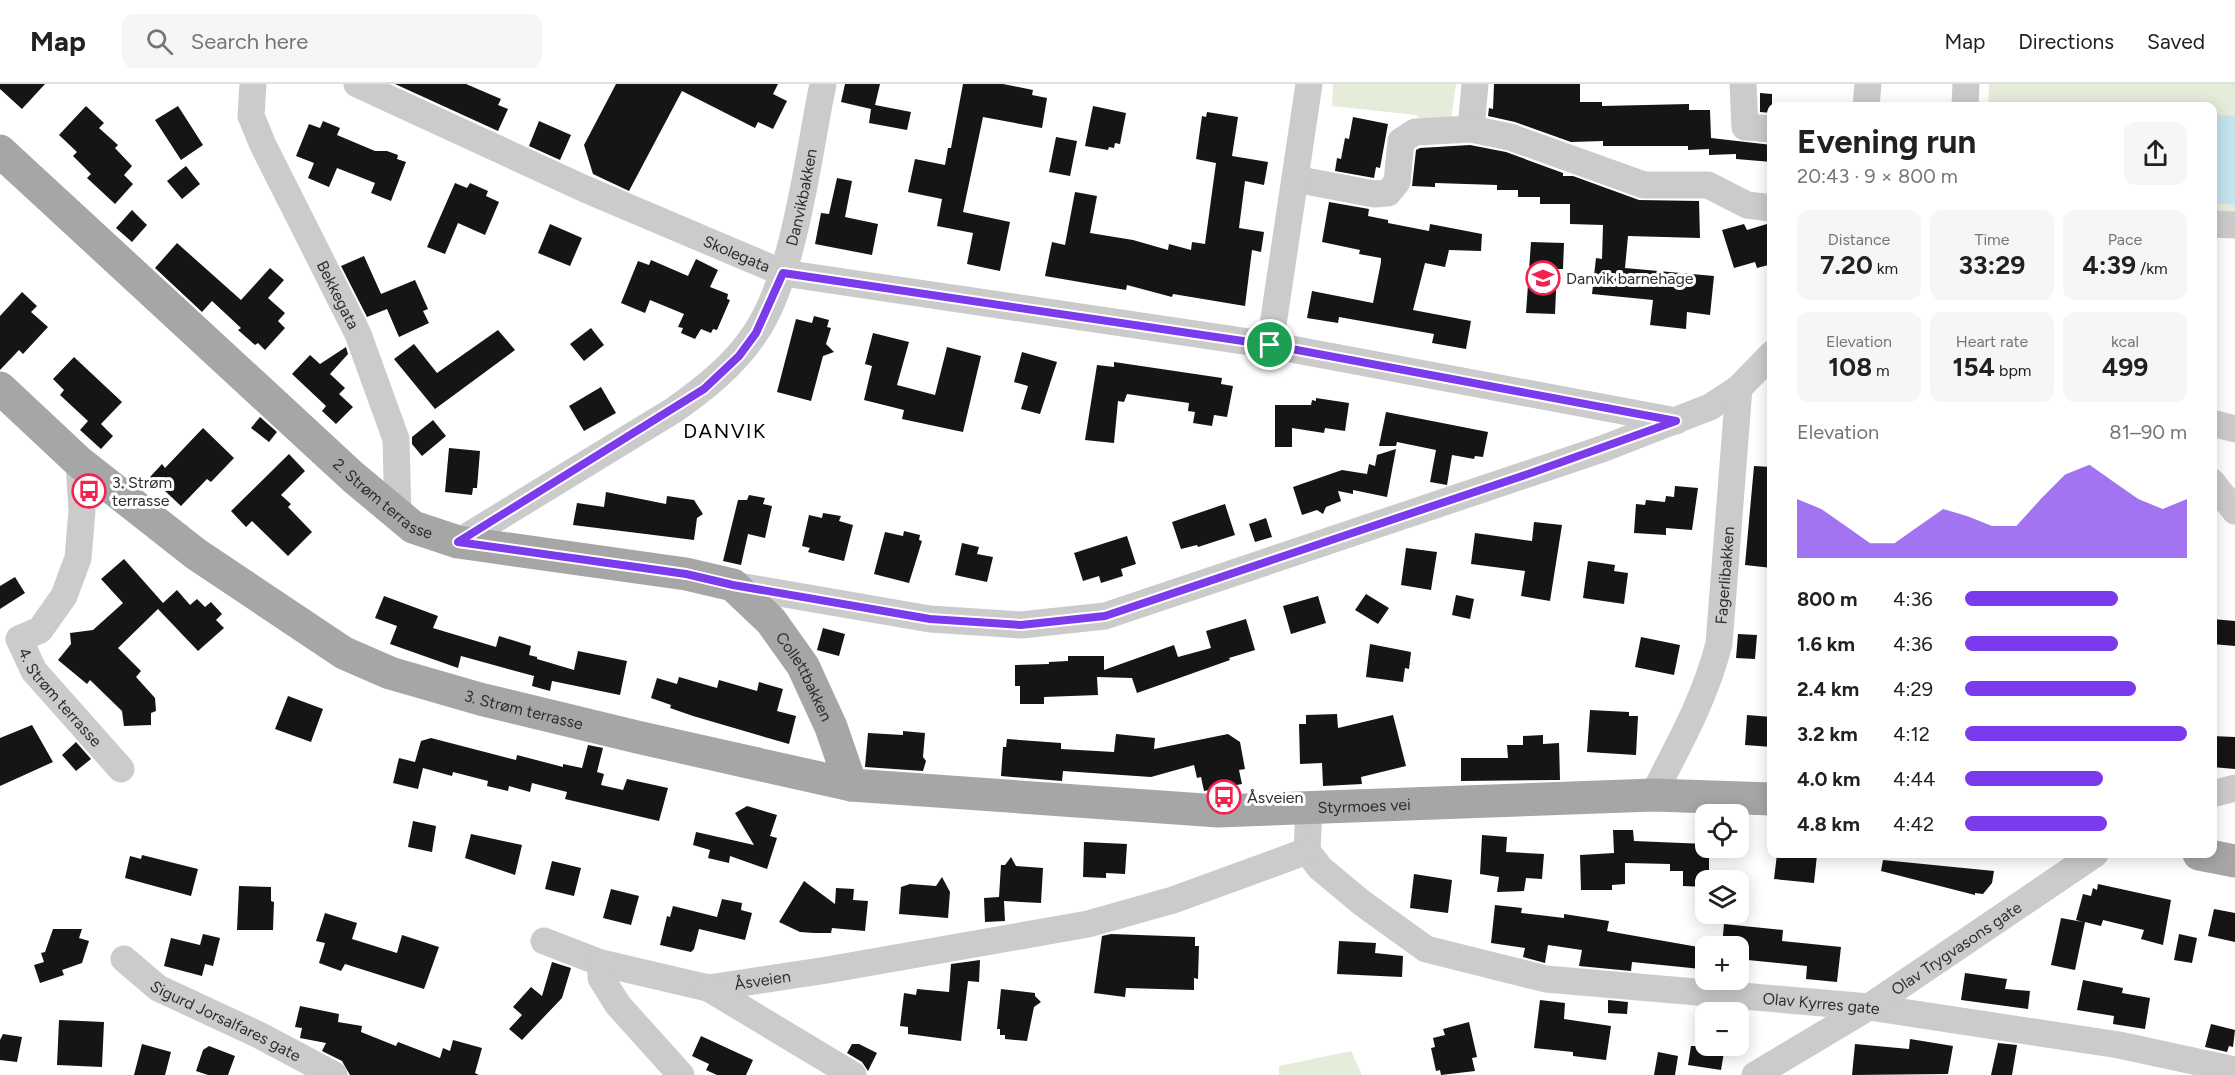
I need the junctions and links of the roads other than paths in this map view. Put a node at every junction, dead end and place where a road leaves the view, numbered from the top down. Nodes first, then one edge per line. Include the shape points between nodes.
1 (253, 84) edge
2 (357, 84) edge
3 (823, 84) edge
4 (1309, 84) edge
5 (1475, 84) edge
6 (1743, 84) edge
7 (1868, 84) edge
8 (1966, 84) edge
9 (1866, 102) edge
10 (1965, 102) edge
11 (1471, 129) junction
12 (1767, 129) edge
13 (0, 151) edge
14 (1295, 180) junction
15 (1767, 207) edge
16 (2217, 224) edge
17 (2235, 225) edge
18 (783, 273) junction
19 (1270, 345) junction
20 (1767, 359) edge
21 (0, 388) edge
22 (1739, 388) junction
23 (1676, 421) junction
24 (2217, 424) edge
25 (2235, 429) edge
26 (79, 462) junction
27 (2217, 488) edge
28 (2235, 511) edge
29 (398, 516) junction
30 (458, 542) junction
31 (733, 585) junction
32 (121, 769) dead end
33 (850, 785) junction
34 (2235, 788) edge
35 (2217, 793) edge
36 (1653, 795) junction
37 (1767, 799) edge
38 (1309, 808) junction
39 (1308, 851) junction
40 (2089, 858) edge
41 (2217, 858) edge
42 (2235, 861) edge
43 (544, 941) dead end
44 (124, 959) dead end
45 (602, 963) junction
46 (708, 988) junction
47 (1869, 1007) junction
48 (2232, 1071) edge
49 (334, 1075) edge
50 (681, 1075) edge
51 (853, 1075) edge
52 (1755, 1075) edge

1 - 29 street, Bekkegata via 251,116 255,126 358,334 396,439
2 - 18 street, Skolegata via 585,189
3 - 18 street, Danvikbakken
4 - 14 street
5 - 11 street
6 - 12 street via 1745,128
7 - 9 street
8 - 10 street
11 - 14 street via 1415,132 1401,141 1397,182 1388,193
11 - 15 street via 1510,137 1644,184 1708,185 1747,205
13 - 29 main road, 2. Strøm terrasse
14 - 19 street
16 - 17 street
18 - 19 street, Skolegata
18 - 30 street, Danvikbakken via 756,333 739,356 704,389
19 - 23 street, Skolegata
20 - 22 street
21 - 26 main road, 3. Strøm terrasse
22 - 23 street, 2. Strøm terrasse via 1710,407
22 - 36 street, Fagerlibakken via 1719,644 1697,711
23 - 31 street, 2. Strøm terrasse via 1504,483 1105,616 1021,625 930,619
24 - 25 street
26 - 32 street, 4. Strøm terrasse via 82,511 78,558 64,596 40,630 19,639 34,671
26 - 33 main road, 3. Strøm terrasse via 196,554 344,653 390,673 480,699
27 - 28 street
29 - 30 main road, 2. Strøm terrasse via 413,527
30 - 31 main road, 2. Strøm terrasse via 686,574
31 - 33 main road, Collettbakken via 771,621 803,666 831,727
33 - 38 main road, Styrmoes vei via 1218,811
34 - 35 street
36 - 37 main road, Styrmoes vei
36 - 38 main road, Styrmoes vei
38 - 39 street
39 - 46 street, Åsveien via 1173,900 1088,924
39 - 47 street, Olav Kyrres gate via 1320,868 1362,903 1426,949 1546,979
40 - 47 street, Olav Trygvasons gate
41 - 42 main road
43 - 45 street, Åsveien
44 - 49 street, Sigurd Jorsalfares gate via 158,988
45 - 46 street, Åsveien
45 - 50 street via 601,978 618,1005
46 - 51 street, Åsveien
47 - 48 street, Olav Kyrres gate via 2120,1045
47 - 52 street, Olav Trygvasons gate

